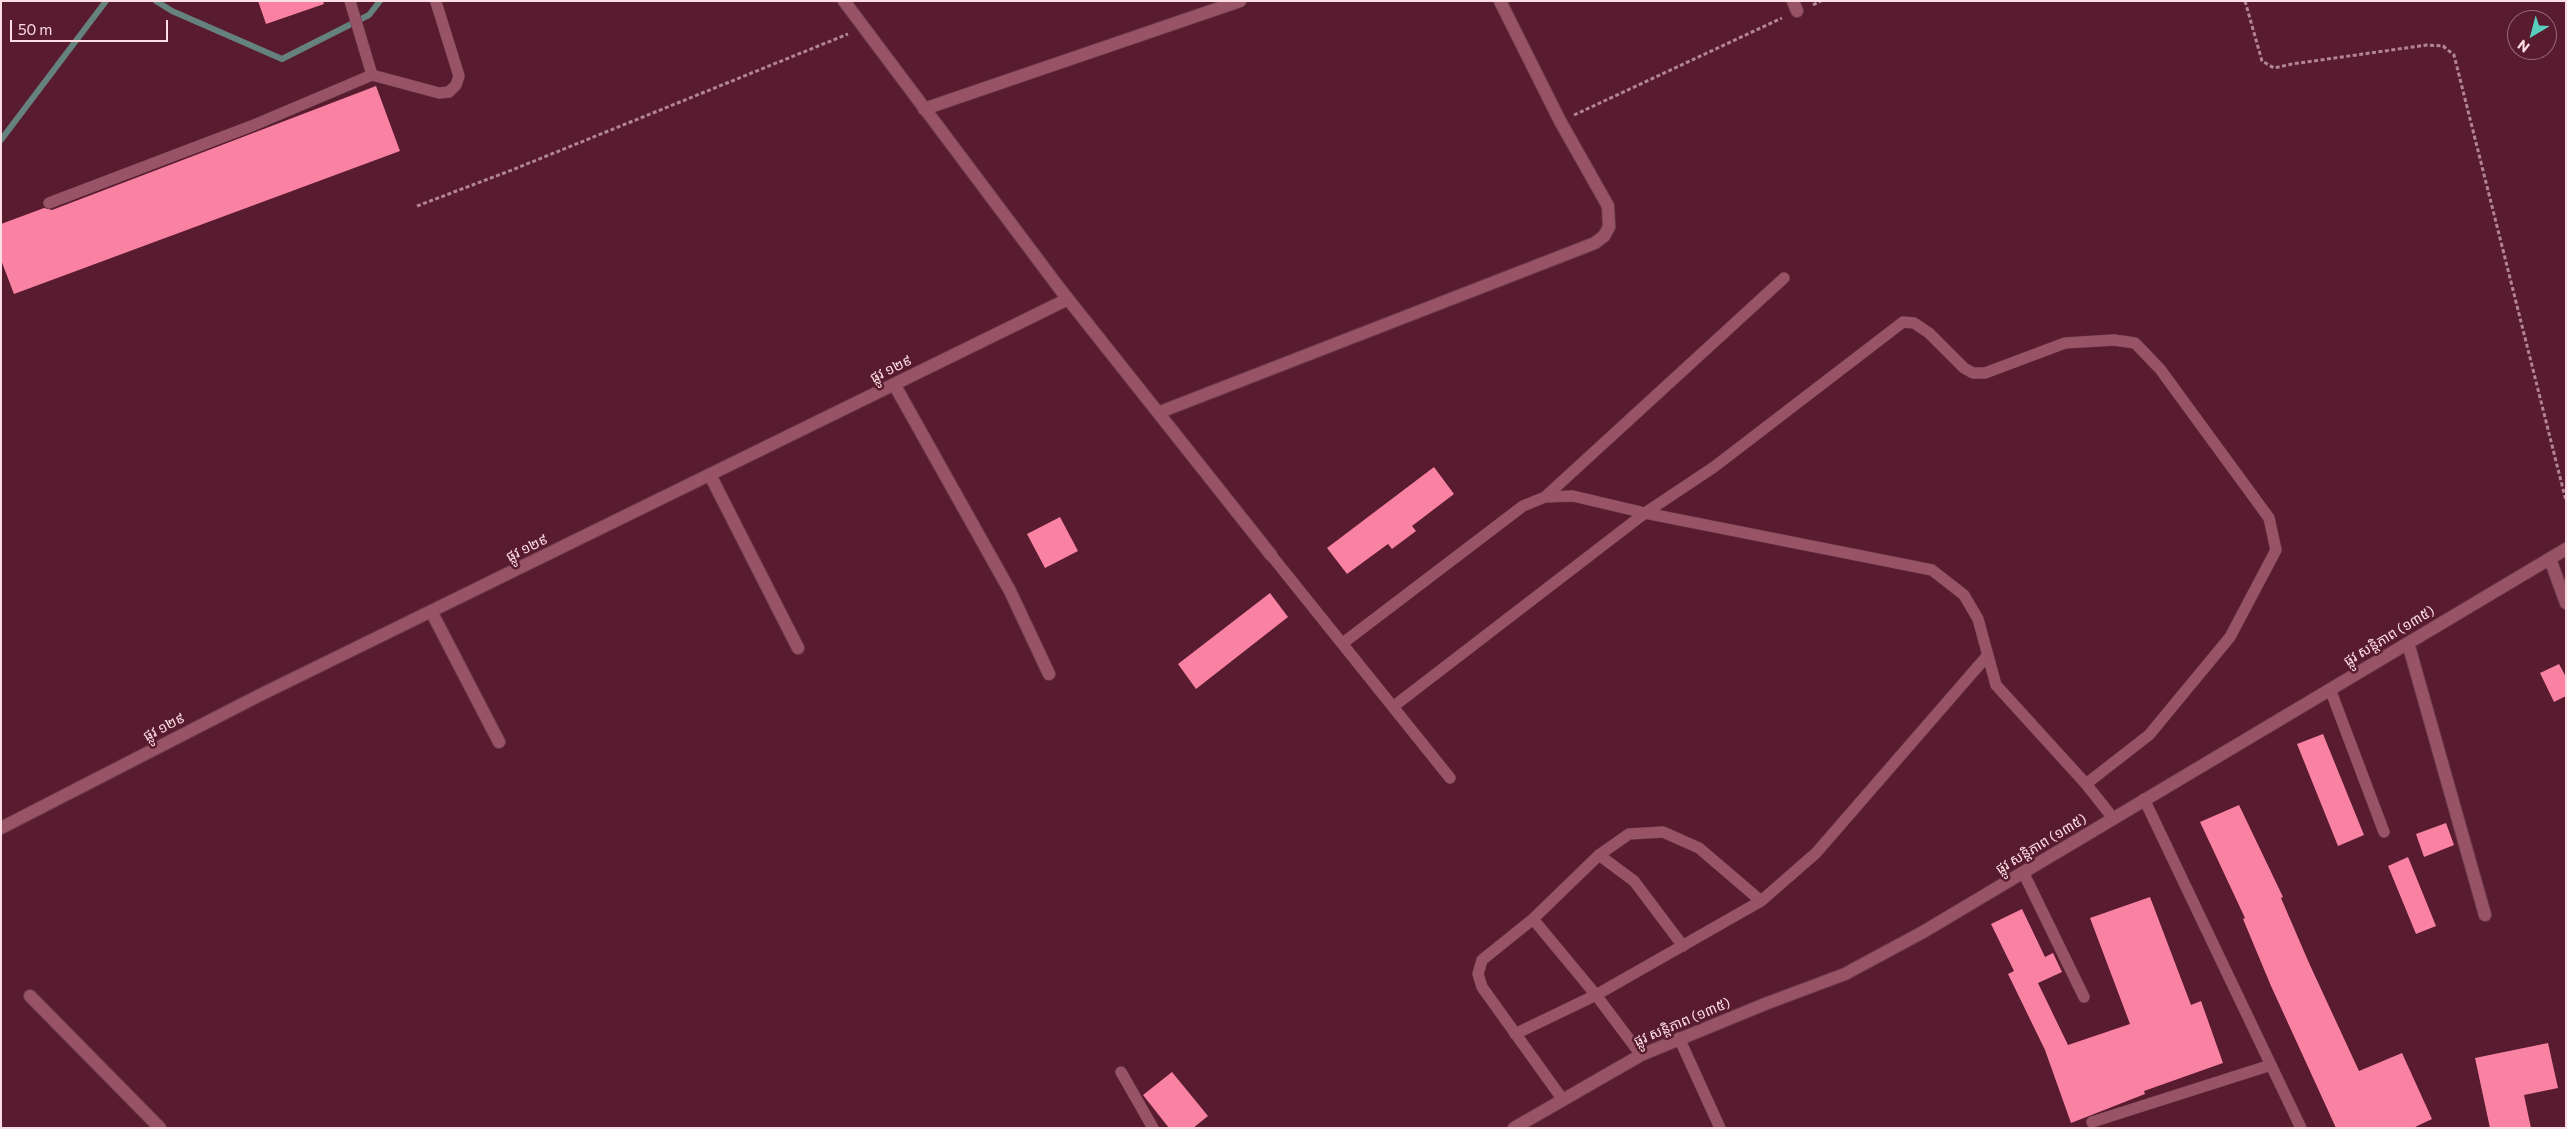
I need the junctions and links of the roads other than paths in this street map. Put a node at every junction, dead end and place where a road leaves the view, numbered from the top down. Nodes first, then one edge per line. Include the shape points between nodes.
1 (350, 1) edge
2 (844, 1) edge
3 (1240, 1) edge
4 (1500, 1) edge
5 (436, 2) dead end
6 (372, 75) junction
7 (924, 109) junction
8 (49, 203) dead end
9 (1784, 278) dead end
10 (1068, 299) junction
11 (894, 384) junction
12 (1160, 412) junction
13 (710, 475) junction
14 (1545, 497) junction
15 (1645, 513) junction
16 (2566, 549) edge
17 (1271, 554) joint
18 (2550, 559) junction
19 (2566, 603) edge
20 (431, 611) junction
21 (1343, 643) junction
22 (2408, 643) junction
23 (798, 648) dead end
24 (1986, 656) junction
25 (1049, 674) dead end
26 (2330, 689) junction
27 (1394, 706) junction
28 (499, 742) dead end
29 (1450, 778) dead end
30 (2086, 784) junction
31 (2144, 799) junction
32 (2113, 818) junction
33 (1, 828) edge
34 (2384, 832) dead end
35 (1598, 855) junction
36 (2023, 872) junction
37 (1761, 901) junction
38 (2485, 915) dead end
39 (1534, 919) junction
40 (1683, 946) junction
41 (1596, 995) junction
42 (30, 996) dead end
43 (2084, 997) dead end
44 (1515, 1034) junction
45 (1679, 1038) junction
46 (1641, 1055) junction
47 (2271, 1065) junction
48 (1121, 1072) dead end
49 (1563, 1100) junction
50 (2092, 1122) dead end
51 (160, 1128) edge
52 (1154, 1128) edge
53 (1514, 1128) edge
54 (1720, 1128) edge
55 (2300, 1128) edge

1 - 6 lane
2 - 7 street
3 - 7 street
4 - 12 street via 1560,121 1608,206 1609,227 1604,236 1596,243
5 - 6 lane via 459,76 456,85 449,92 439,93
6 - 8 lane via 254,125
7 - 10 street
9 - 14 lane
10 - 11 street, ផ្លូវ ១២៩
10 - 12 street
11 - 13 street, ផ្លូវ ១២៩
11 - 25 street via 1010,592
12 - 17 street
13 - 20 street, ផ្លូវ ១២៩
13 - 23 street
14 - 15 lane via 1573,496
14 - 21 lane via 1523,506
15 - 24 lane via 1932,570 1964,595 1978,619
15 - 27 lane
15 - 30 lane via 1714,467 1903,322 1914,323 1929,333 1973,373 1985,373 2065,343 2114,340 2135,344 2160,369 2269,518 2276,550 2230,638 2149,735
16 - 18 street, ផ្លូវ សន្តិភាព (១៣៥)
17 - 21 lane
18 - 19 street
18 - 22 street, ផ្លូវ សន្តិភាព (១៣៥)
20 - 28 street
20 - 33 street, ផ្លូវ ១២៩
21 - 27 lane
22 - 26 street, ផ្លូវ សន្តិភាព (១៣៥)
22 - 38 street
24 - 30 lane via 1996,684
24 - 37 lane via 1816,853
26 - 31 street, ផ្លូវ សន្តិភាព (១៣៥)
26 - 34 lane
27 - 29 lane
30 - 32 lane
31 - 32 street, ផ្លូវ សន្តិភាព (១៣៥)
31 - 47 lane
32 - 36 street, ផ្លូវ សន្តិភាព (១៣៥)
35 - 37 lane via 1629,834 1663,832 1699,848
35 - 39 lane
35 - 40 lane via 1634,881
36 - 43 lane
36 - 45 street, ផ្លូវ សន្តិភាព (១៣៥) via 1845,974
37 - 40 lane
39 - 41 lane
39 - 44 lane via 1482,960 1478,974 1482,987
40 - 41 lane
41 - 44 lane
41 - 46 lane
42 - 51 street
44 - 49 lane
45 - 46 street, ផ្លូវ សន្តិភាព (១៣៥)
45 - 54 lane
46 - 49 street, ផ្លូវ សន្តិភាព (១៣៥)
47 - 50 lane
47 - 55 lane
48 - 52 lane
49 - 53 street, ផ្លូវ សន្តិភាព (១៣៥)

